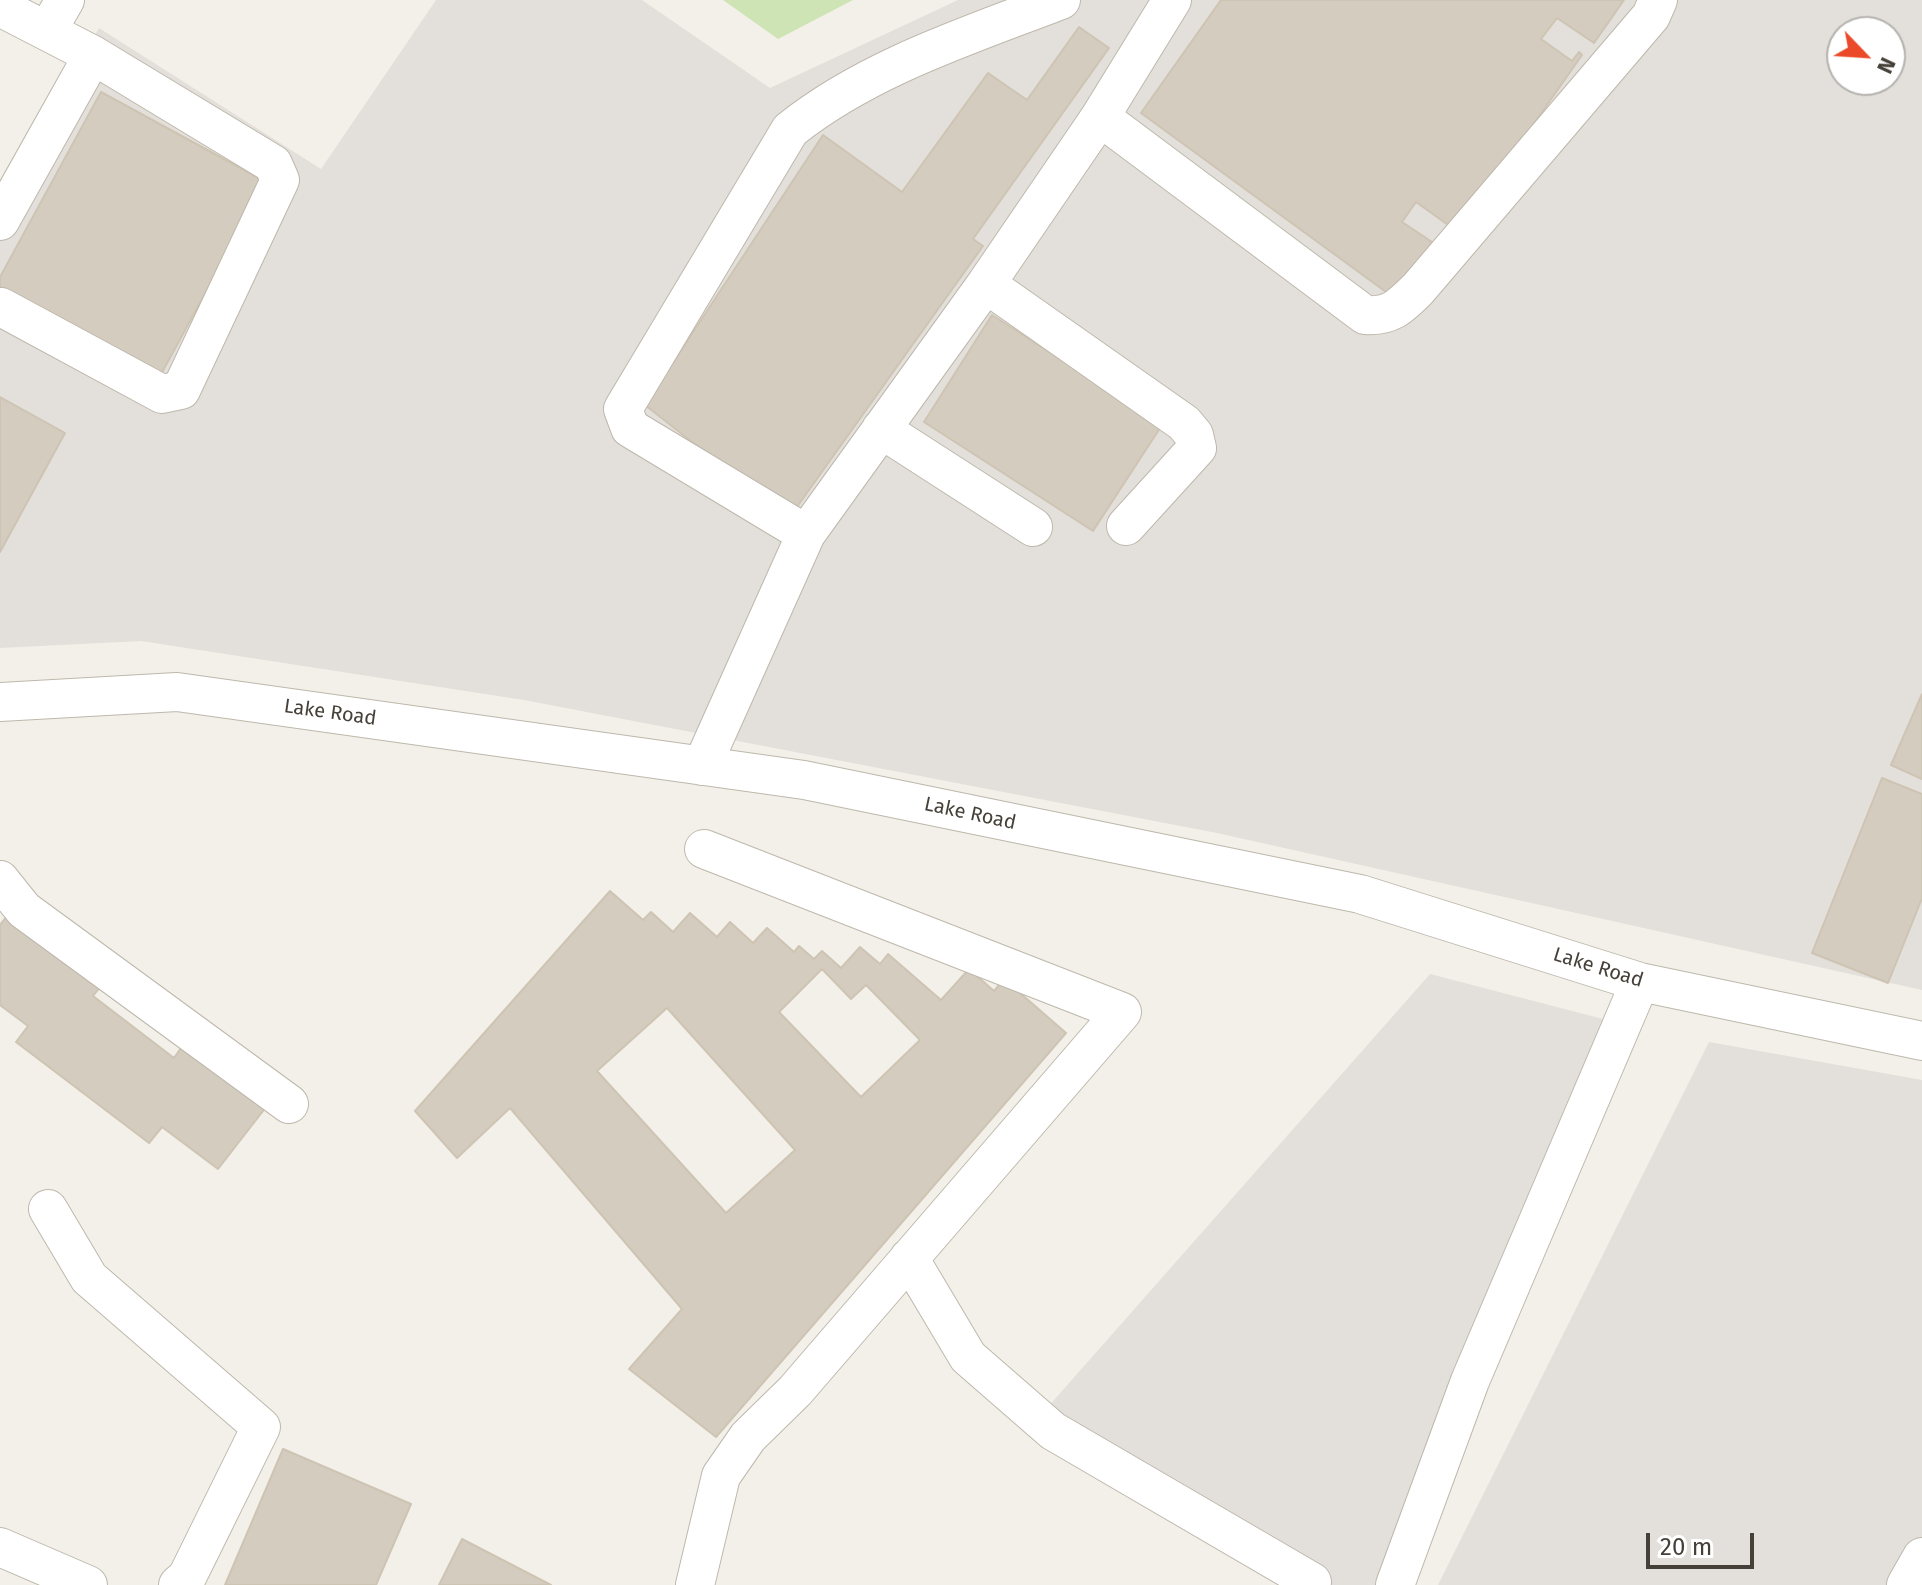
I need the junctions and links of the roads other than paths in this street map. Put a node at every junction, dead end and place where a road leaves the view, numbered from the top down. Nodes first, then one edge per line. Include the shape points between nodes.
1 (1061, 0) edge
2 (1172, 0) edge
3 (1658, 0) edge
4 (0, 7) edge
5 (56, 16) edge
6 (93, 55) junction
7 (1100, 117) junction
8 (0, 221) edge
9 (986, 284) junction
10 (1, 307) edge
11 (881, 429) junction
12 (1126, 526) dead end
13 (1033, 527) dead end
14 (806, 534) junction
15 (0, 702) edge
16 (702, 766) junction
17 (704, 849) dead end
18 (0, 880) edge
19 (1640, 982) junction
20 (1922, 1041) edge
21 (289, 1104) dead end
22 (48, 1209) dead end
23 (909, 1258) junction
24 (0, 1547) edge
25 (1922, 1557) edge
26 (1312, 1582) dead end
27 (88, 1585) edge
28 (178, 1585) edge
29 (695, 1585) edge
30 (1395, 1585) edge
31 (1906, 1585) edge

1 - 14 street via 963,37 825,102 790,130 623,409 630,428
2 - 7 street
3 - 7 street via 1651,16 1418,289 1396,311 1381,316 1365,315
4 - 5 street
5 - 6 street
6 - 8 street
6 - 10 street via 273,164 280,180 181,390 162,394
7 - 9 street
9 - 11 street
9 - 12 street via 1194,435 1197,448
11 - 13 street
11 - 14 street
14 - 16 street
15 - 16 street, Lake Road via 177,692
16 - 19 street, Lake Road via 804,780 1360,894
17 - 23 street via 1122,1012
18 - 21 street via 24,910
19 - 20 street, Lake Road
19 - 30 street via 1470,1381
22 - 28 street via 89,1278 261,1427 187,1577
23 - 26 street via 968,1357 1053,1431
23 - 29 street via 795,1391 748,1437 721,1476
24 - 27 street
25 - 31 street

